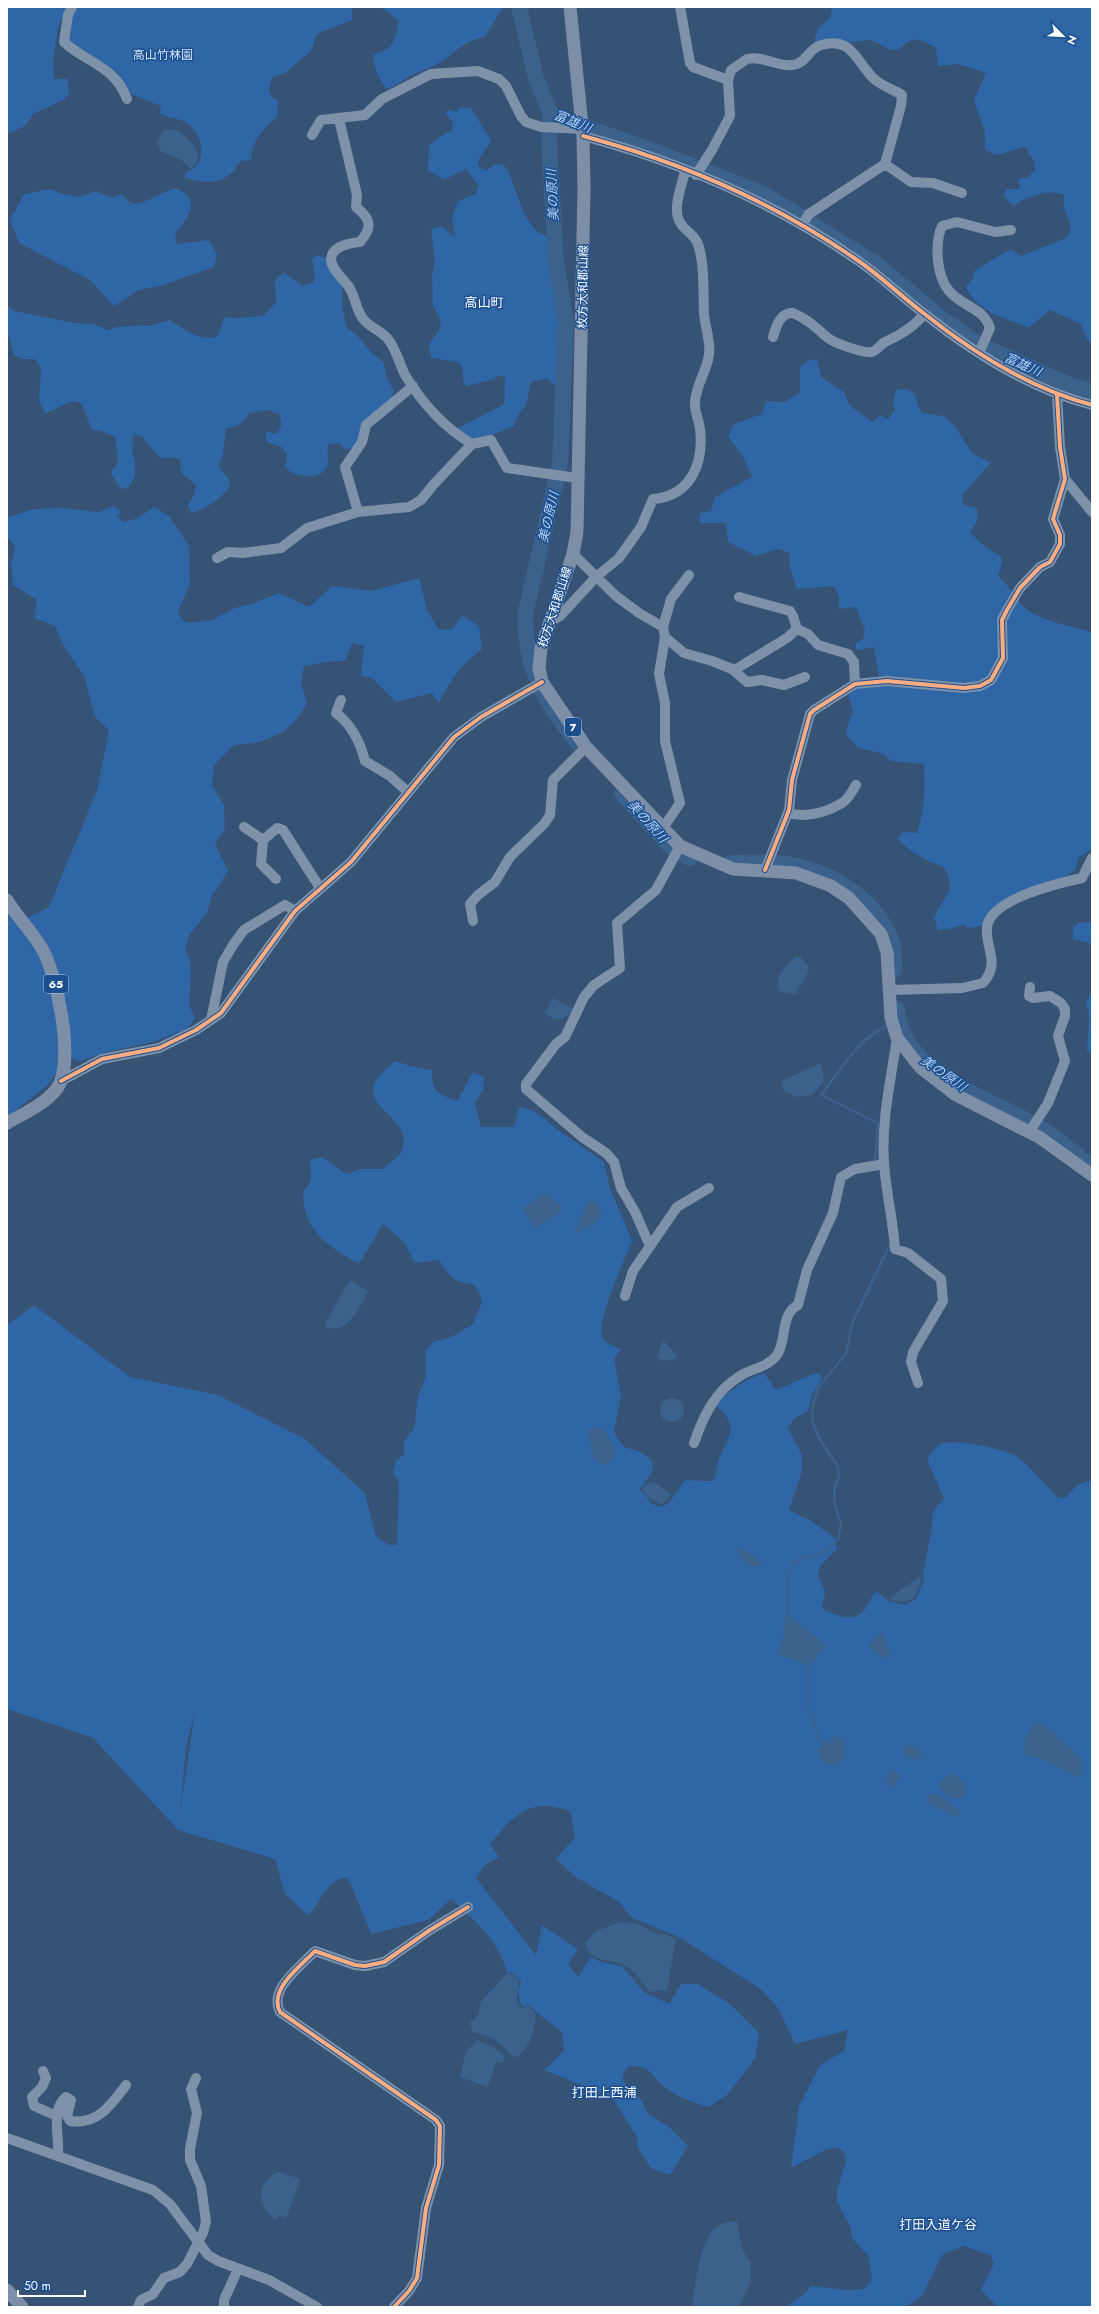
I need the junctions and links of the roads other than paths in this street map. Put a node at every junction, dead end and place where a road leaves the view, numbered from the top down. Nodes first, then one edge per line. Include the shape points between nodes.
1 (72, 7) edge
2 (570, 7) edge
3 (680, 7) edge
4 (728, 80) junction
5 (127, 99) dead end
6 (340, 119) junction
7 (583, 133) junction
8 (312, 135) dead end
9 (885, 164) junction
10 (685, 171) junction
11 (696, 175) junction
12 (962, 193) dead end
13 (802, 225) junction
14 (1011, 230) dead end
15 (924, 314) junction
16 (773, 337) dead end
17 (979, 353) junction
18 (413, 386) junction
19 (1058, 395) junction
20 (1092, 405) edge
21 (472, 444) junction
22 (571, 478) junction
23 (1065, 479) junction
24 (358, 512) junction
25 (1092, 512) edge
26 (573, 554) junction
27 (216, 558) dead end
28 (689, 575) dead end
29 (596, 577) junction
30 (739, 597) dead end
31 (549, 622) junction
32 (662, 627) junction
33 (797, 629) junction
34 (665, 638) junction
35 (732, 669) junction
36 (805, 677) dead end
37 (537, 684) junction
38 (855, 684) junction
39 (341, 700) dead end
40 (586, 747) junction
41 (856, 785) dead end
42 (408, 792) junction
43 (788, 814) junction
44 (244, 827) dead end
45 (664, 828) junction
46 (263, 840) junction
47 (680, 846) junction
48 (1092, 858) edge
49 (765, 870) junction
50 (276, 879) dead end
51 (320, 888) junction
52 (7, 900) edge
53 (295, 911) junction
54 (474, 921) dead end
55 (1030, 987) dead end
56 (890, 990) junction
57 (211, 1020) junction
58 (897, 1038) junction
59 (61, 1081) junction
60 (7, 1123) edge
61 (1030, 1131) junction
62 (884, 1164) junction
63 (1092, 1175) edge
64 (709, 1188) dead end
65 (650, 1246) junction
66 (625, 1296) dead end
67 (918, 1383) dead end
68 (694, 1443) dead end
69 (468, 1907) dead end
70 (43, 2071) dead end
71 (196, 2078) dead end
72 (126, 2084) dead end
73 (57, 2116) junction
74 (7, 2138) edge
75 (58, 2156) junction
76 (198, 2244) junction
77 (238, 2268) junction
78 (7, 2290) edge
79 (18, 2305) edge
80 (138, 2307) edge
81 (224, 2307) edge
82 (317, 2307) edge
83 (394, 2307) edge

1 - 5 street via 68,15 64,42 76,53 118,79
2 - 7 main road, 枚方大和郡山線 / 7
3 - 4 street via 690,63 693,67
4 - 9 street via 731,70 747,59 794,65 803,61 813,48 820,45 837,43 844,46 859,57 873,78 902,95
4 - 11 street via 730,116
6 - 7 street via 365,115 382,99 431,74 478,70 499,79 506,86 526,122 541,127
6 - 8 street via 321,120
6 - 18 street via 357,194 356,207 367,216 369,224 360,242 350,243 335,251 331,259 350,290 359,314 388,339
7 - 10 street via 632,149
7 - 22 main road, 枚方大和郡山線 / 7 via 583,290
9 - 12 street via 911,182 933,183
9 - 13 street via 808,214
10 - 11 street
10 - 29 street via 676,210 677,218 697,242 702,271 705,325 710,344 709,356 694,404 700,427 700,453 691,479 674,495 653,499 630,545
11 - 13 street via 758,200
13 - 15 street via 871,269
14 - 17 street via 995,232 957,222 942,226 939,231 937,255 941,280 953,296 988,320 990,328
15 - 16 street via 920,320 884,342 874,352 856,349 829,338 814,324 793,313 779,320
15 - 17 street
17 - 19 street
18 - 21 street via 445,424
18 - 24 street via 366,425 362,442 345,467
19 - 20 street
19 - 23 street via 1060,447
21 - 22 street via 492,440 507,468
21 - 24 street via 421,500 409,507
22 - 26 main road, 枚方大和郡山線 / 7 via 577,532
23 - 25 street
23 - 38 street via 1053,519 1060,535 1060,544 1050,562 1040,567 1020,588 1007,610 1002,620 1002,658 991,680 980,686 964,688 887,681
24 - 27 street via 307,528 281,548 243,553 228,552
26 - 29 street
26 - 31 main road, 枚方大和郡山線 / 7
28 - 32 street via 671,599
29 - 31 street via 578,599 560,616
29 - 32 street via 639,613
30 - 33 street via 790,611
31 - 37 main road, 枚方大和郡山線 / 7 via 539,658
32 - 34 street
33 - 35 street via 787,638
33 - 38 street via 808,634 818,645 848,654 854,662
34 - 35 street via 684,653
34 - 45 street via 658,674 665,703 665,741 680,804
35 - 36 street via 747,682 762,680 784,685
37 - 40 main road, 枚方大和郡山線 / 7
37 - 42 street via 481,717 454,737
38 - 43 street via 810,714 792,780
39 - 42 street via 336,713 353,731 362,748 364,761 390,776
40 - 45 main road, 枚方大和郡山線 / 7
40 - 54 street via 553,780 550,815 544,824 510,856 494,882 470,904
41 - 43 street via 843,803 811,816
42 - 51 street via 351,862
43 - 49 street
44 - 46 street
45 - 47 main road, 枚方大和郡山線 / 7
46 - 50 street via 261,864
46 - 51 street via 278,828 284,830
47 - 49 main road, 枚方大和郡山線 / 7 via 732,869
47 - 65 street via 656,890 617,923 620,968 594,985 584,997 565,1037 556,1044 526,1084 526,1089 614,1162 621,1188
48 - 56 street via 1082,878 1037,889 1011,902 990,918 987,928 991,970 983,983 962,988
49 - 56 main road, 枚方大和郡山線 / 7 via 796,873 831,886 849,898 880,934 887,952
51 - 53 street
52 - 59 main road, 65 via 41,946 56,982 64,1050
53 - 57 street via 231,1001
53 - 57 street via 285,904 244,930 223,962
55 - 61 street via 1029,996 1033,998 1045,995 1056,999 1065,1009 1058,1036 1065,1061 1048,1103
56 - 58 main road, 枚方大和郡山線 / 7 via 891,1018
57 - 59 street via 159,1048 102,1059
58 - 61 main road, 枚方大和郡山線 / 7 via 935,1081
58 - 62 street via 884,1135
59 - 60 main road via 56,1091 34,1108
61 - 63 main road, 枚方大和郡山線 / 7
62 - 67 street via 895,1249 908,1253 941,1279 944,1302 918,1340 913,1352 911,1362
62 - 68 street via 855,1170 841,1177 833,1213 807,1270 798,1305 787,1319 782,1346 770,1362 740,1375 713,1401
64 - 65 street via 677,1207
65 - 66 street via 633,1271
69 - 83 street via 384,1962 356,1966 315,1951 280,1988 277,1995 280,2012 436,2120 440,2126 439,2165 426,2208 417,2278
70 - 73 street via 46,2078 42,2087 32,2097 34,2106
71 - 76 street via 191,2089 197,2112 190,2160 201,2186 206,2222
72 - 73 street via 106,2111 93,2119 70,2121 68,2116 71,2100 66,2097 62,2100
73 - 75 street
74 - 75 street
75 - 76 street via 158,2193 170,2204
76 - 77 street via 218,2261
76 - 80 street via 180,2272 164,2278 153,2294 141,2300
77 - 81 street via 224,2300
77 - 82 street via 269,2280
78 - 79 main road

